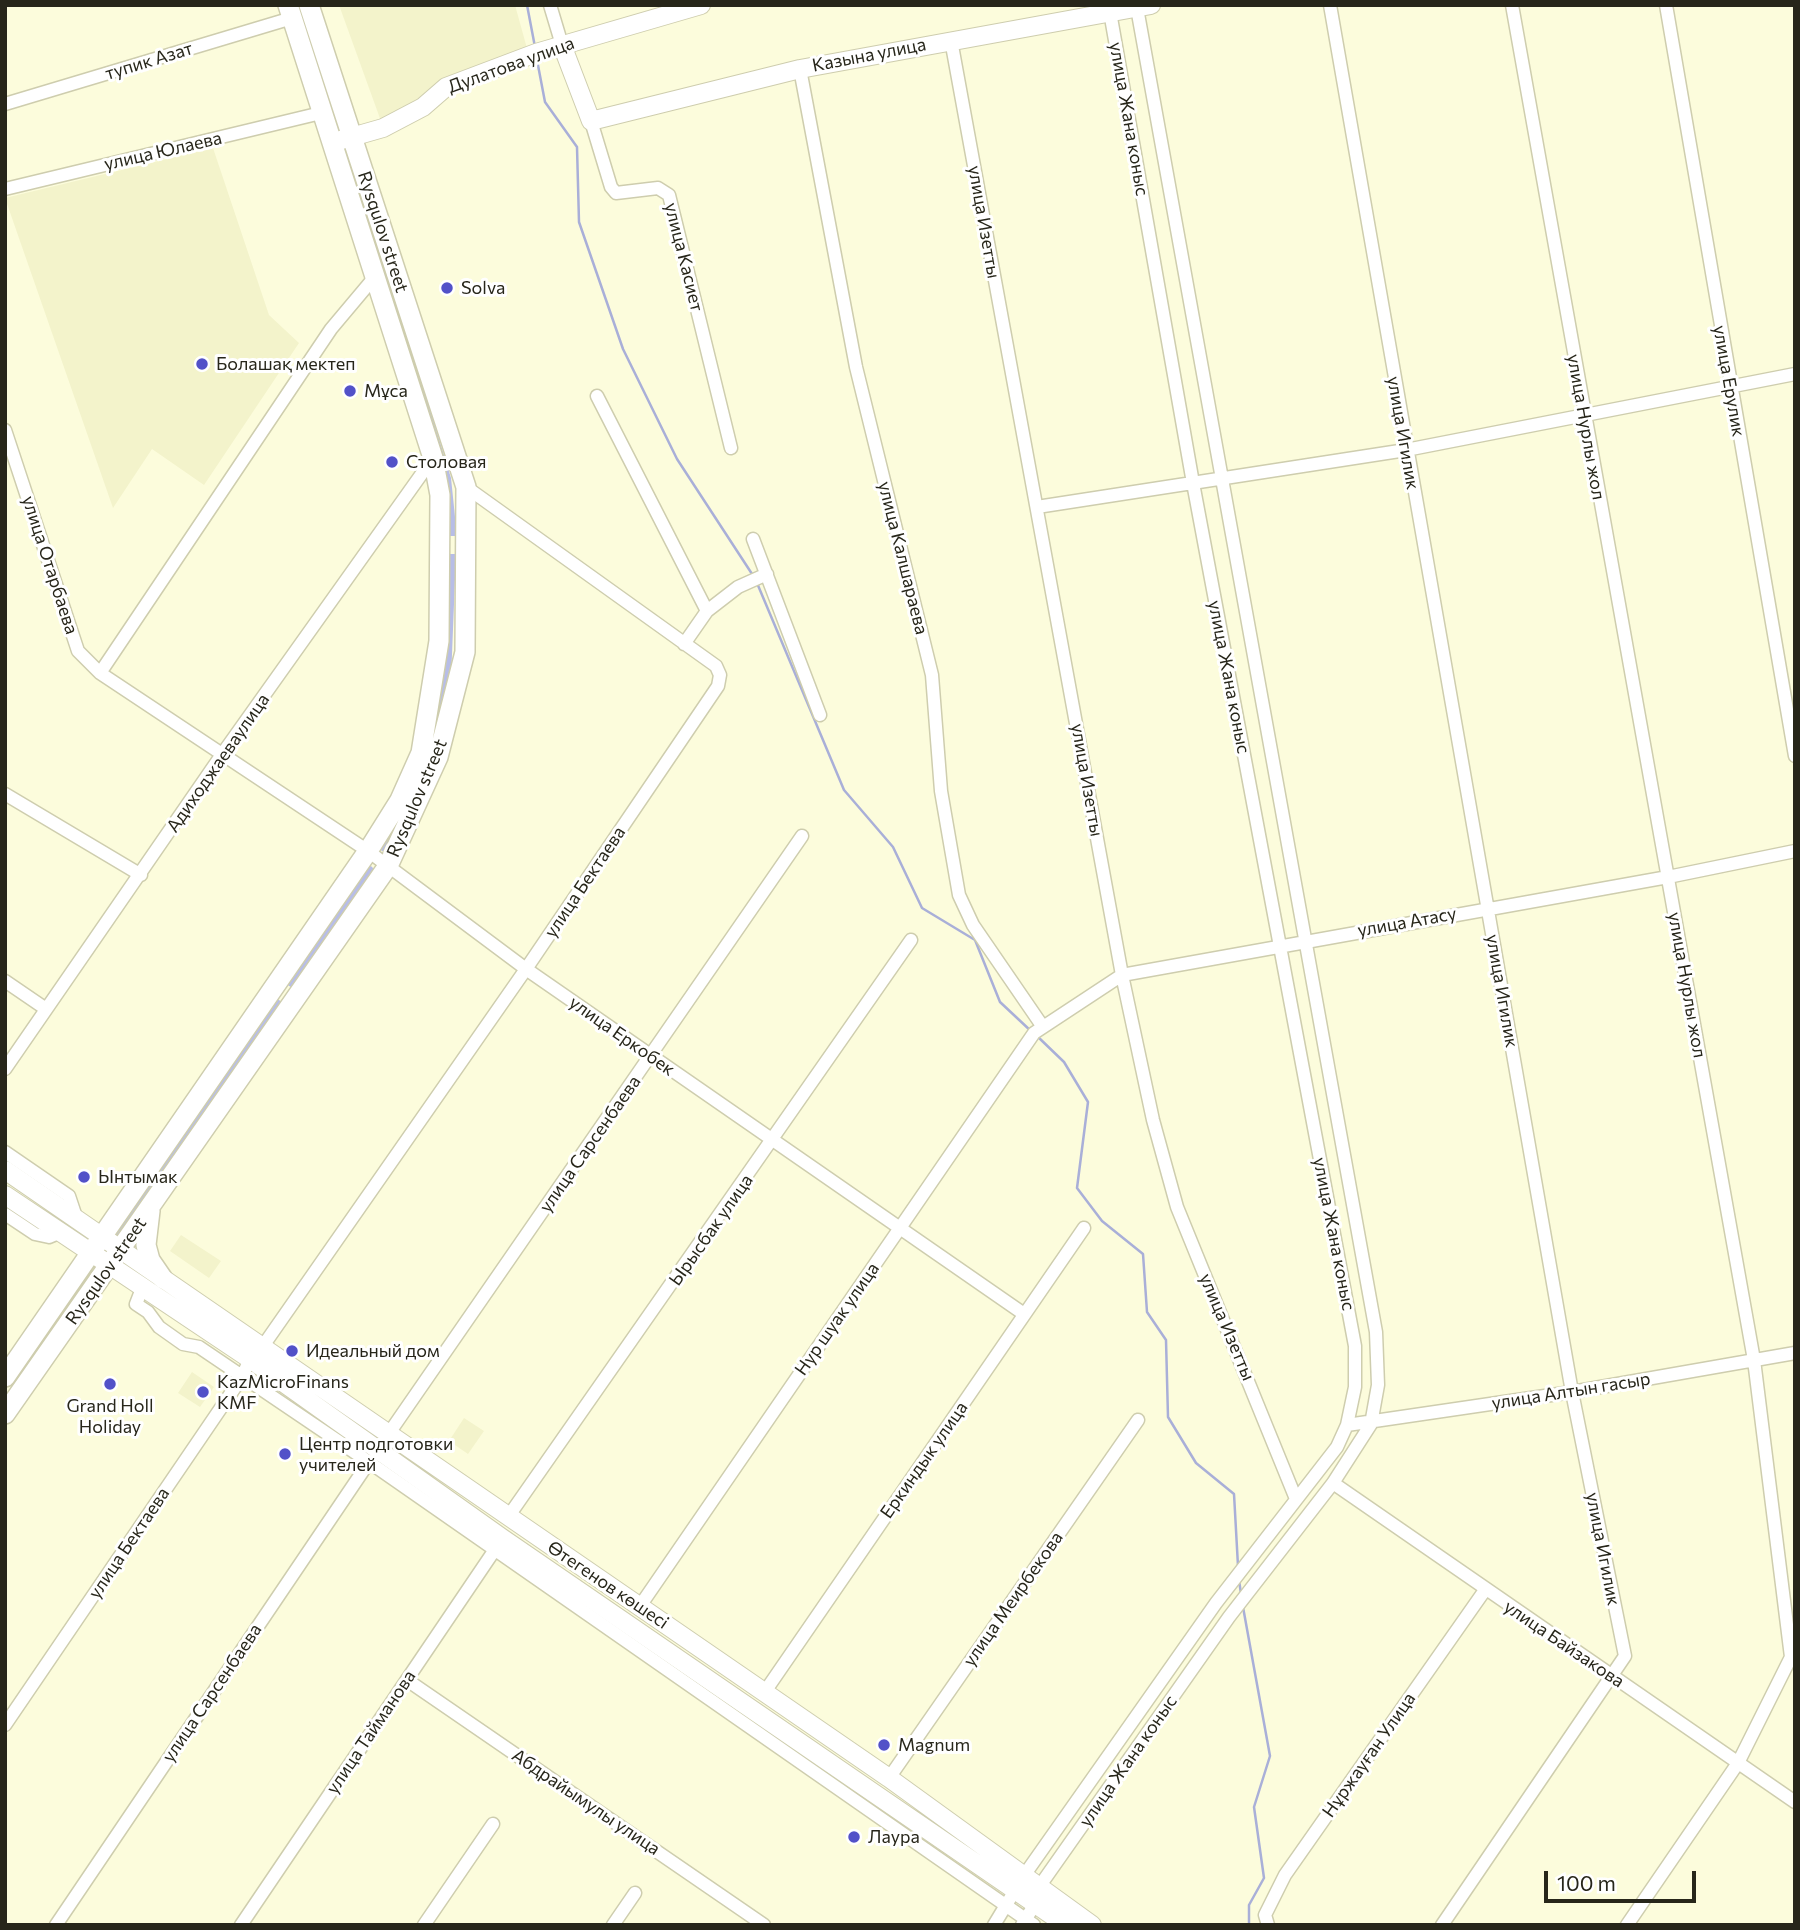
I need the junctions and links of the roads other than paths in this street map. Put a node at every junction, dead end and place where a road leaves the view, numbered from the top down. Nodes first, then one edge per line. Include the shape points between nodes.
1 (309, 5) edge
2 (550, 5) edge
3 (701, 5) edge
4 (1330, 5) edge
5 (1511, 5) edge
6 (1666, 5) edge
7 (1144, 6) edge
8 (290, 12) edge
9 (1110, 12) junction
10 (951, 40) junction
11 (562, 45) junction
12 (800, 69) junction
13 (5, 104) edge
14 (321, 113) junction
15 (591, 121) junction
16 (352, 136) junction
17 (330, 142) junction
18 (5, 189) edge
19 (373, 279) junction
20 (1795, 374) edge
21 (1730, 386) junction
22 (597, 396) dead end
23 (1583, 414) junction
24 (5, 430) edge
25 (731, 448) dead end
26 (1406, 450) junction
27 (433, 458) junction
28 (1219, 479) junction
29 (1193, 483) junction
30 (466, 487) junction
31 (1037, 507) junction
32 (753, 539) dead end
33 (440, 543) junction
34 (466, 543) junction
35 (767, 574) junction
36 (707, 611) junction
37 (684, 644) junction
38 (100, 673) junction
39 (820, 715) dead end
40 (223, 753) junction
41 (1795, 756) edge
42 (5, 794) edge
43 (802, 836) dead end
44 (368, 851) junction
45 (1795, 851) edge
46 (388, 866) junction
47 (141, 875) junction
48 (1668, 877) junction
49 (1487, 908) junction
50 (911, 940) dead end
51 (1306, 941) junction
52 (1280, 946) junction
53 (526, 969) junction
54 (1122, 975) junction
55 (5, 981) edge
56 (276, 984) junction
57 (296, 998) junction
58 (46, 1009) junction
59 (1039, 1030) junction
60 (652, 1056) junction
61 (5, 1069) edge
62 (774, 1140) junction
63 (5, 1152) edge
64 (5, 1170) edge
65 (5, 1195) edge
66 (152, 1206) junction
67 (5, 1214) edge
68 (77, 1220) junction
69 (900, 1228) junction
70 (1084, 1228) dead end
71 (61, 1232) junction
72 (97, 1244) junction
73 (116, 1257) junction
74 (163, 1279) junction
75 (143, 1286) junction
76 (1024, 1314) junction
77 (1376, 1332) junction
78 (1354, 1341) junction
79 (257, 1353) junction
80 (1795, 1353) edge
81 (1754, 1360) junction
82 (5, 1377) edge
83 (242, 1377) junction
84 (1572, 1392) junction
85 (5, 1414) edge
86 (1138, 1420) dead end
87 (1371, 1424) junction
88 (1347, 1425) junction
89 (389, 1433) junction
90 (373, 1457) junction
91 (1333, 1483) junction
92 (1296, 1499) junction
93 (508, 1517) junction
94 (532, 1533) junction
95 (498, 1545) junction
96 (521, 1552) junction
97 (1485, 1590) junction
98 (640, 1606) junction
99 (1612, 1677) junction
100 (407, 1679) junction
101 (764, 1693) junction
102 (5, 1725) edge
103 (1738, 1763) junction
104 (889, 1778) junction
105 (1795, 1802) edge
106 (493, 1824) dead end
107 (1015, 1892) junction
108 (635, 1893) dead end
109 (1031, 1912) edge
110 (56, 1925) edge
111 (241, 1925) edge
112 (424, 1925) edge
113 (613, 1925) edge
114 (764, 1925) edge
115 (994, 1925) edge
116 (1066, 1925) edge
117 (1092, 1925) edge
118 (1268, 1925) edge
119 (1442, 1925) edge
120 (1627, 1925) edge

1 - 16 main road, Rysqulov street
2 - 11 street
3 - 11 main road, Дулатова улица
4 - 26 street, улица Игилик
5 - 23 street, улица Нурлы жол
6 - 21 street, улица Ерулик
7 - 9 main road, Казына улица
7 - 28 street, улица Жана коныс
8 - 13 street, тупик Азат
8 - 14 main road, Rysqulov street
9 - 10 main road, Казына улица
9 - 29 street, улица Жана коныс
10 - 12 main road, Казына улица
10 - 31 street, улица Изетты
11 - 15 main road
11 - 16 main road, Дулатова улица via 446,87 423,107 383,128
12 - 15 main road, Казына улица
12 - 59 street, улица Калшараева via 856,367 932,675 941,791 959,895
14 - 17 main road, Rysqulov street
14 - 18 street, улица Юлаева
15 - 25 street, улица Касиет via 616,193 658,188 669,195
16 - 17 main road, Дулатова улица
16 - 30 main road, Rysqulov street
17 - 19 main road, Rysqulov street
19 - 27 main road, Rysqulov street
19 - 38 street via 331,329
20 - 21 street
21 - 23 street
21 - 41 street, улица Ерулик
22 - 36 street
23 - 26 street
23 - 48 street, улица Нурлы жол
24 - 38 street, улица Отарбаева via 78,651
26 - 28 street
26 - 49 street, улица Игилик
27 - 33 main road, Rysqulov street via 440,495
27 - 40 street, Адиходжаеваулица
28 - 29 street
28 - 51 street, улица Жана коныс
29 - 31 street
29 - 52 street, улица Жана коныс
30 - 34 main road, Rysqulov street
30 - 37 street, улица Бектаева
31 - 54 street, улица Изетты
32 - 35 street
33 - 34 main road
33 - 44 main road, Rysqulov street via 439,641 421,753 400,800
34 - 46 main road, Rysqulov street via 466,652 438,757
35 - 36 street via 738,587
35 - 39 street
36 - 37 street
37 - 53 street, улица Бектаева via 716,666 718,686
38 - 40 street, улица Отарбаева
40 - 44 street, улица Еркобек
40 - 47 street, Адиходжаеваулица
42 - 47 street
43 - 60 street, улица Сарсенбаева
44 - 46 street, улица Еркобек
44 - 56 main road, Rysqulov street
45 - 48 street, улица Атасу
46 - 53 street, улица Еркобек
46 - 57 main road, Rysqulov street
47 - 58 street, Адиходжаеваулица
48 - 49 street, улица Атасу
48 - 81 street, улица Нурлы жол
49 - 51 street, улица Атасу
49 - 84 street, улица Игилик
50 - 62 street, Ырысбак улица
51 - 52 street, улица Атасу
51 - 77 street, улица Жана коныс
52 - 54 street, улица Атасу
52 - 78 street, улица Жана коныс
53 - 60 street, улица Еркобек
53 - 79 street, улица Бектаева
54 - 59 street, улица Атасу
54 - 92 street, улица Изетты via 1177,1207
55 - 58 street
56 - 57 main road
56 - 72 main road, Rysqulov street
57 - 66 main road, Rysqulov street
58 - 61 street, Адиходжаеваулица
59 - 69 street, Нур шуак улица
60 - 62 street, улица Еркобек
60 - 89 street, улица Сарсенбаева
62 - 69 street, улица Еркобек
62 - 93 street, Ырысбак улица
63 - 68 street via 69,1196
64 - 68 main road
65 - 71 main road
66 - 73 main road, Rysqulov street
66 - 74 main road via 146,1245
67 - 71 street via 35,1234 48,1237
68 - 72 main road
69 - 76 street, улица Еркобек
69 - 98 street, Нур шуак улица
70 - 76 street, Еркиндык улица
71 - 72 main road
72 - 73 main road
72 - 82 main road, Rysqulov street
73 - 74 main road, Өтегенов көшесі
73 - 75 main road, Өтегенов көшесі
73 - 85 main road, Rysqulov street
74 - 79 main road, Өтегенов көшесі
75 - 79 main road, Өтегенов көшесі
75 - 83 street via 136,1304 159,1327
76 - 101 street, Еркиндык улица
77 - 78 street
77 - 87 street, улица Жана коныс via 1378,1385
78 - 88 street, улица Жана коныс via 1355,1387
79 - 83 street, улица Бектаева
79 - 89 main road, Өтегенов көшесі
79 - 90 main road, Өтегенов көшесі
80 - 81 street, улица Алтын гасыр
81 - 84 street, улица Алтын гасыр
81 - 103 street, улица Нурлы жол via 1791,1657
83 - 90 street
83 - 102 street, улица Бектаева
84 - 87 street, улица Алтын гасыр
84 - 99 street, улица Игилик via 1625,1656
86 - 104 street, улица Меирбекова
87 - 88 street, улица Алтын гасыр
87 - 91 street, улица Жана коныс
88 - 92 street, улица Жана коныс via 1337,1447
89 - 90 street, улица Сарсенбаева
89 - 93 main road, Өтегенов көшесі
90 - 95 main road, Өтегенов көшесі
90 - 110 street, улица Сарсенбаева
91 - 97 street, улица Байзакова
91 - 109 street, улица Жана коныс via 1229,1617
92 - 107 street, улица Жана коныс via 1216,1603
93 - 94 main road, Өтегенов көшесі
94 - 96 street
94 - 98 main road, Өтегенов көшесі
95 - 96 main road, Өтегенов көшесі
95 - 100 street, улица Тайманова
95 - 107 street
96 - 107 main road, Өтегенов көшесі
97 - 99 street, улица Байзакова
97 - 118 street, Нұржауған Улица via 1285,1875 1265,1915
98 - 101 main road, Өтегенов көшесі
99 - 103 street, улица Байзакова
99 - 119 street, улица Игилик
100 - 111 street, улица Тайманова
100 - 114 street, Абдрайымулы улица
101 - 104 main road, Өтегенов көшесі
103 - 105 street, улица Байзакова
103 - 120 street, улица Нурлы жол
104 - 107 main road, Өтегенов көшесі
106 - 112 street
107 - 109 main road, Өтегенов көшесі
107 - 115 street, улица Жана коныс
108 - 113 street
109 - 116 main road, Өтегенов көшесі
109 - 117 main road, Өтегенов көшесі

